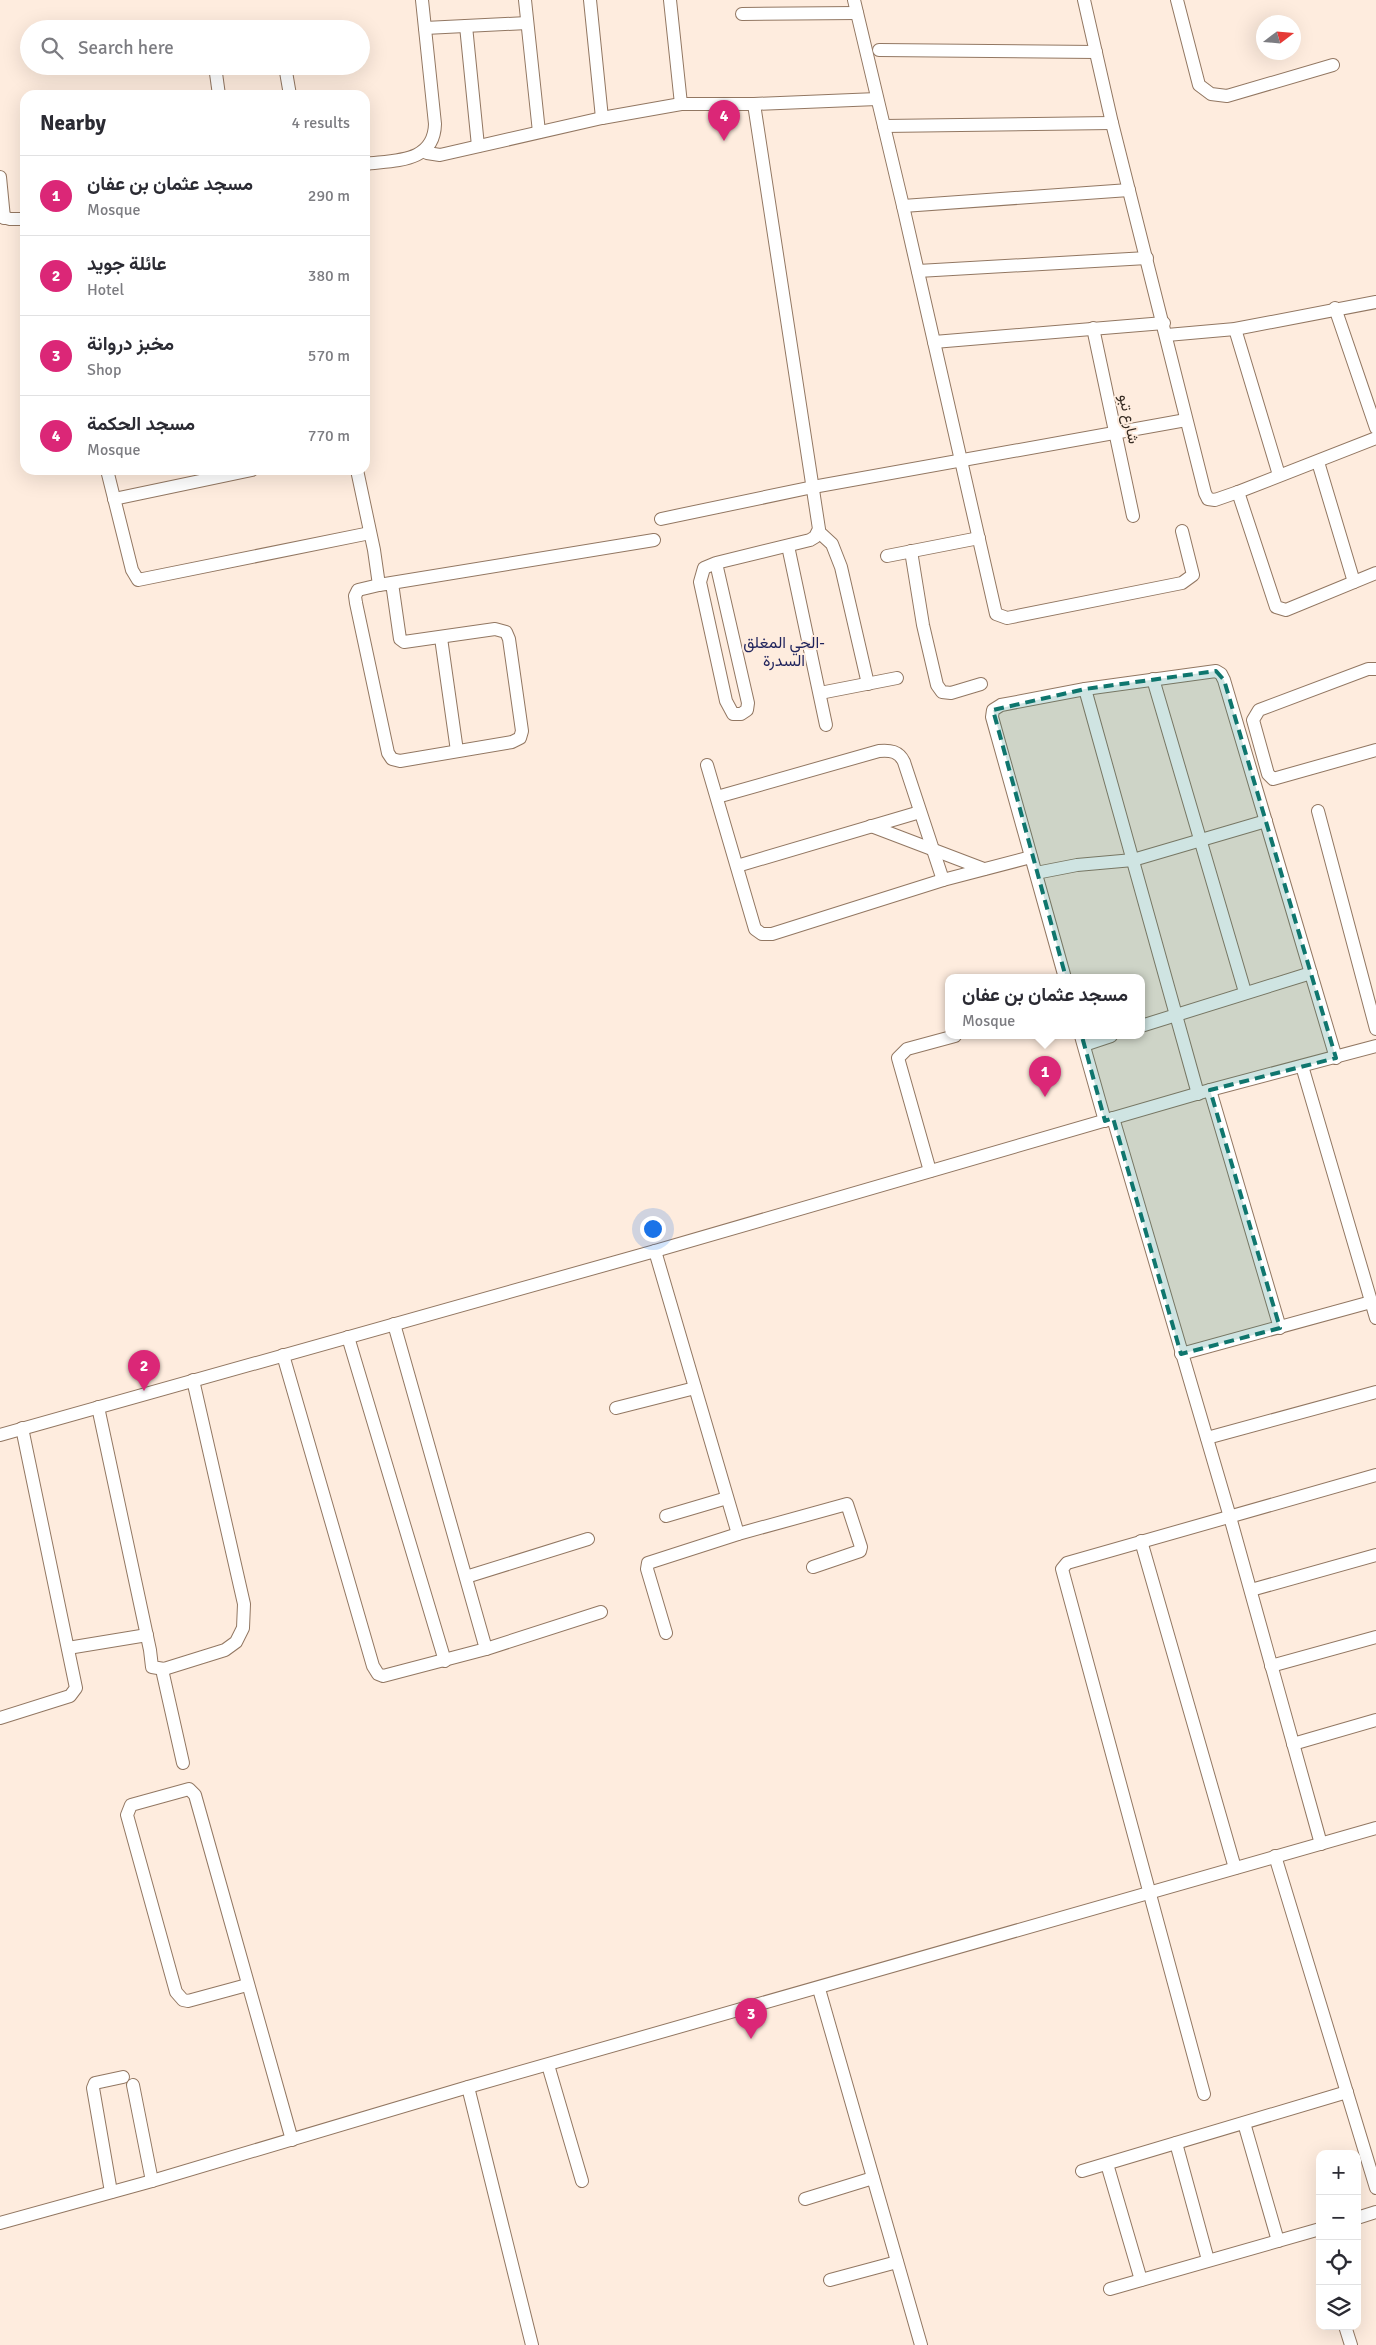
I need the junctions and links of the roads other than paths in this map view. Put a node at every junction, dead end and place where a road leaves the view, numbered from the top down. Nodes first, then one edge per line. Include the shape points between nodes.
1 (422, 0) edge
2 (525, 0) edge
3 (590, 0) edge
4 (670, 0) edge
5 (854, 0) edge
6 (1084, 0) edge
7 (1177, 0) edge
8 (742, 14) dead end
9 (857, 14) junction
10 (527, 23) junction
11 (466, 26) junction
12 (425, 28) junction
13 (879, 50) dead end
14 (1096, 52) junction
15 (1333, 65) dead end
16 (216, 75) edge
17 (287, 75) edge
18 (218, 90) edge
19 (289, 90) edge
20 (877, 99) junction
21 (681, 104) junction
22 (754, 104) junction
23 (602, 118) junction
24 (1112, 123) junction
25 (884, 126) junction
26 (539, 132) junction
27 (478, 146) junction
28 (427, 148) junction
29 (370, 163) edge
30 (0, 177) edge
31 (1130, 190) junction
32 (903, 206) junction
33 (2, 217) edge
34 (20, 219) edge
35 (1147, 258) junction
36 (918, 271) junction
37 (1376, 302) edge
38 (1336, 308) junction
39 (1093, 328) junction
40 (1235, 328) junction
41 (1165, 329) junction
42 (934, 342) junction
43 (1186, 420) junction
44 (1376, 428) edge
45 (1115, 431) junction
46 (1376, 438) edge
47 (962, 459) junction
48 (1318, 462) junction
49 (108, 475) edge
50 (229, 475) edge
51 (358, 475) edge
52 (1279, 475) junction
53 (813, 487) junction
54 (1238, 492) junction
55 (114, 500) junction
56 (1133, 516) dead end
57 (661, 519) dead end
58 (1182, 531) dead end
59 (370, 532) junction
60 (818, 532) junction
61 (979, 538) junction
62 (654, 540) dead end
63 (788, 546) junction
64 (911, 551) junction
65 (887, 556) dead end
66 (716, 563) junction
67 (1376, 573) edge
68 (1354, 582) junction
69 (385, 584) junction
70 (441, 638) junction
71 (1376, 669) edge
72 (897, 678) dead end
73 (1153, 679) junction
74 (868, 684) junction
75 (980, 684) dead end
76 (1085, 689) junction
77 (820, 693) junction
78 (826, 725) dead end
79 (1376, 750) edge
80 (457, 751) junction
81 (707, 765) dead end
82 (717, 797) junction
83 (1318, 811) dead end
84 (920, 812) junction
85 (1266, 821) junction
86 (871, 826) junction
87 (1201, 840) junction
88 (933, 850) junction
89 (1031, 857) junction
90 (1133, 860) junction
91 (737, 866) junction
92 (984, 869) junction
93 (1036, 873) junction
94 (943, 880) junction
95 (1311, 973) junction
96 (1064, 974) edge
97 (1245, 992) junction
98 (1177, 1014) junction
99 (1145, 1025) edge
100 (1376, 1029) edge
101 (946, 1039) edge
102 (1082, 1040) edge
103 (1376, 1046) edge
104 (1336, 1058) junction
105 (1302, 1066) junction
106 (1204, 1092) junction
107 (1109, 1120) junction
108 (930, 1171) junction
109 (655, 1250) junction
110 (1371, 1302) junction
111 (1376, 1318) edge
112 (394, 1324) junction
113 (1280, 1328) junction
114 (348, 1337) junction
115 (1181, 1354) junction
116 (283, 1355) junction
117 (193, 1380) junction
118 (695, 1388) junction
119 (1376, 1392) edge
120 (98, 1407) junction
121 (616, 1408) dead end
122 (22, 1428) junction
123 (0, 1435) edge
124 (1207, 1438) junction
125 (1376, 1475) edge
126 (727, 1498) junction
127 (666, 1516) dead end
128 (1230, 1517) junction
129 (738, 1534) junction
130 (588, 1539) dead end
131 (1141, 1541) junction
132 (1376, 1555) edge
133 (813, 1567) dead end
134 (466, 1578) junction
135 (1251, 1590) junction
136 (601, 1612) dead end
137 (147, 1634) junction
138 (666, 1634) dead end
139 (1376, 1637) edge
140 (68, 1648) junction
141 (486, 1649) junction
142 (445, 1661) junction
143 (1271, 1666) junction
144 (164, 1669) junction
145 (0, 1718) edge
146 (1376, 1720) edge
147 (1293, 1744) junction
148 (183, 1763) dead end
149 (1376, 1828) edge
150 (1321, 1844) junction
151 (1275, 1856) junction
152 (1235, 1868) junction
153 (1151, 1892) junction
154 (247, 1985) junction
155 (820, 1989) junction
156 (548, 2065) junction
157 (468, 2087) junction
158 (1347, 2092) junction
159 (1204, 2094) dead end
160 (1244, 2123) junction
161 (292, 2140) junction
162 (1176, 2142) junction
163 (1107, 2164) junction
164 (1082, 2171) dead end
165 (873, 2178) junction
166 (152, 2181) junction
167 (582, 2181) dead end
168 (1376, 2188) edge
169 (111, 2192) junction
170 (804, 2199) dead end
171 (1376, 2212) edge
172 (1361, 2217) edge
173 (0, 2223) edge
174 (1316, 2230) edge
175 (1278, 2241) junction
176 (1208, 2260) junction
177 (897, 2262) junction
178 (830, 2280) dead end
179 (1141, 2280) junction
180 (1110, 2289) dead end
181 (1346, 2330) edge
182 (532, 2345) edge
183 (920, 2345) edge
184 (1351, 2345) edge

1 - 12 street
2 - 10 street
3 - 23 street
4 - 21 street
5 - 9 street
6 - 14 street
7 - 15 street via 1199,85 1211,94 1227,96
8 - 9 street
9 - 20 street
10 - 11 street
10 - 26 street
11 - 12 street
11 - 27 street
12 - 28 street via 435,124
13 - 14 street
14 - 24 street
16 - 18 street
17 - 19 street
20 - 22 street
20 - 25 street
21 - 22 street
21 - 23 street
22 - 53 street
23 - 26 street
24 - 25 street
24 - 31 street
25 - 32 street
26 - 27 street
27 - 28 street via 435,156 427,153
28 - 29 street via 410,157
30 - 33 street
31 - 32 street
31 - 35 street
32 - 36 street
33 - 34 street
35 - 36 street
35 - 41 street
36 - 42 street
37 - 38 street
38 - 40 street
38 - 44 street
39 - 41 street
39 - 42 street
39 - 45 street, شارع تبو
40 - 41 street
40 - 52 street
41 - 43 street
42 - 47 street
43 - 45 street
43 - 54 street via 1208,498 1215,500
45 - 47 street
45 - 56 street, شارع تبو
46 - 48 street
47 - 53 street
47 - 61 street
48 - 52 street
48 - 68 street
49 - 55 street
50 - 55 street
51 - 59 street
52 - 54 street
53 - 57 street
53 - 60 street
54 - 68 street via 1276,607 1286,610
55 - 59 street via 133,574 138,580
58 - 61 street via 1193,575 1190,579 1006,618 996,614
59 - 69 street
60 - 63 street via 813,539
60 - 74 street via 832,544 841,567
61 - 64 street
62 - 69 street
63 - 66 street
63 - 77 street
64 - 65 street
64 - 75 street via 937,685 942,692 951,693
66 - 66 street via 704,568 700,582 726,701 734,714 742,714 748,703
67 - 68 street
69 - 70 street via 401,640
69 - 80 street via 360,588 355,596 389,756 400,761
70 - 80 street
70 - 80 street via 504,631 509,639 516,686 522,731 520,738
71 - 79 street via 1368,669 1259,710 1253,720 1268,774 1273,779
72 - 74 street
73 - 76 street
73 - 85 street via 1210,671 1221,674
73 - 87 street
74 - 77 street
76 - 89 street via 1000,705 993,710 992,717
76 - 90 street
77 - 78 street
81 - 82 street
82 - 84 street via 887,750 902,757
82 - 91 street
83 - 100 street
84 - 86 street
84 - 88 street
85 - 87 street
85 - 95 street
86 - 88 street
86 - 91 street
87 - 90 street
87 - 97 street
88 - 92 street
88 - 94 street
89 - 92 street
89 - 93 street
90 - 93 street
90 - 98 street
91 - 94 street via 755,929 762,934 772,934
92 - 94 street
93 - 96 street
95 - 97 street
95 - 104 street
97 - 98 street
98 - 99 street
98 - 106 street
101 - 108 street via 907,1050 898,1058
102 - 107 street
103 - 104 street
104 - 105 street
105 - 106 street
105 - 110 street
106 - 107 street
106 - 113 street
107 - 108 street
107 - 115 street
108 - 109 street
109 - 112 street
109 - 118 street
110 - 111 street
110 - 113 street
112 - 114 street
112 - 134 street
113 - 115 street
114 - 116 street
114 - 142 street
115 - 124 street
116 - 117 street
116 - 142 street via 373,1666 383,1676
117 - 120 street
117 - 144 street via 244,1604 244,1628 236,1642 225,1650
118 - 121 street
118 - 126 street
119 - 124 street
120 - 122 street
120 - 137 street
122 - 123 street
122 - 140 street
124 - 128 street
125 - 128 street
126 - 127 street
126 - 129 street
128 - 131 street
128 - 135 street
129 - 133 street via 847,1504 860,1551
129 - 138 street via 648,1563
130 - 134 street
131 - 152 street
131 - 153 street via 1067,1563 1062,1569
132 - 135 street
134 - 141 street
135 - 143 street
136 - 141 street
137 - 140 street
137 - 144 street via 152,1668
139 - 143 street
140 - 145 street via 76,1688 74,1694
141 - 142 street
143 - 147 street
144 - 148 street
146 - 147 street
147 - 150 street
149 - 150 street
150 - 151 street
151 - 152 street
151 - 158 street
152 - 153 street
153 - 155 street
153 - 159 street
154 - 154 street via 193,1790 131,1804 127,1815 176,1992 188,2001
154 - 161 street
155 - 156 street
155 - 165 street
156 - 157 street
156 - 167 street
157 - 161 street
157 - 182 street
158 - 160 street
158 - 168 street
160 - 162 street
160 - 175 street
161 - 166 street
162 - 163 street
162 - 176 street
163 - 164 street
163 - 179 street
165 - 170 street
165 - 177 street
166 - 169 street
166 - 169 street via 128,2081 95,2083 93,2088
169 - 173 street
171 - 172 street
174 - 175 street
175 - 176 street
176 - 179 street
177 - 178 street
177 - 183 street
179 - 180 street
181 - 184 street

